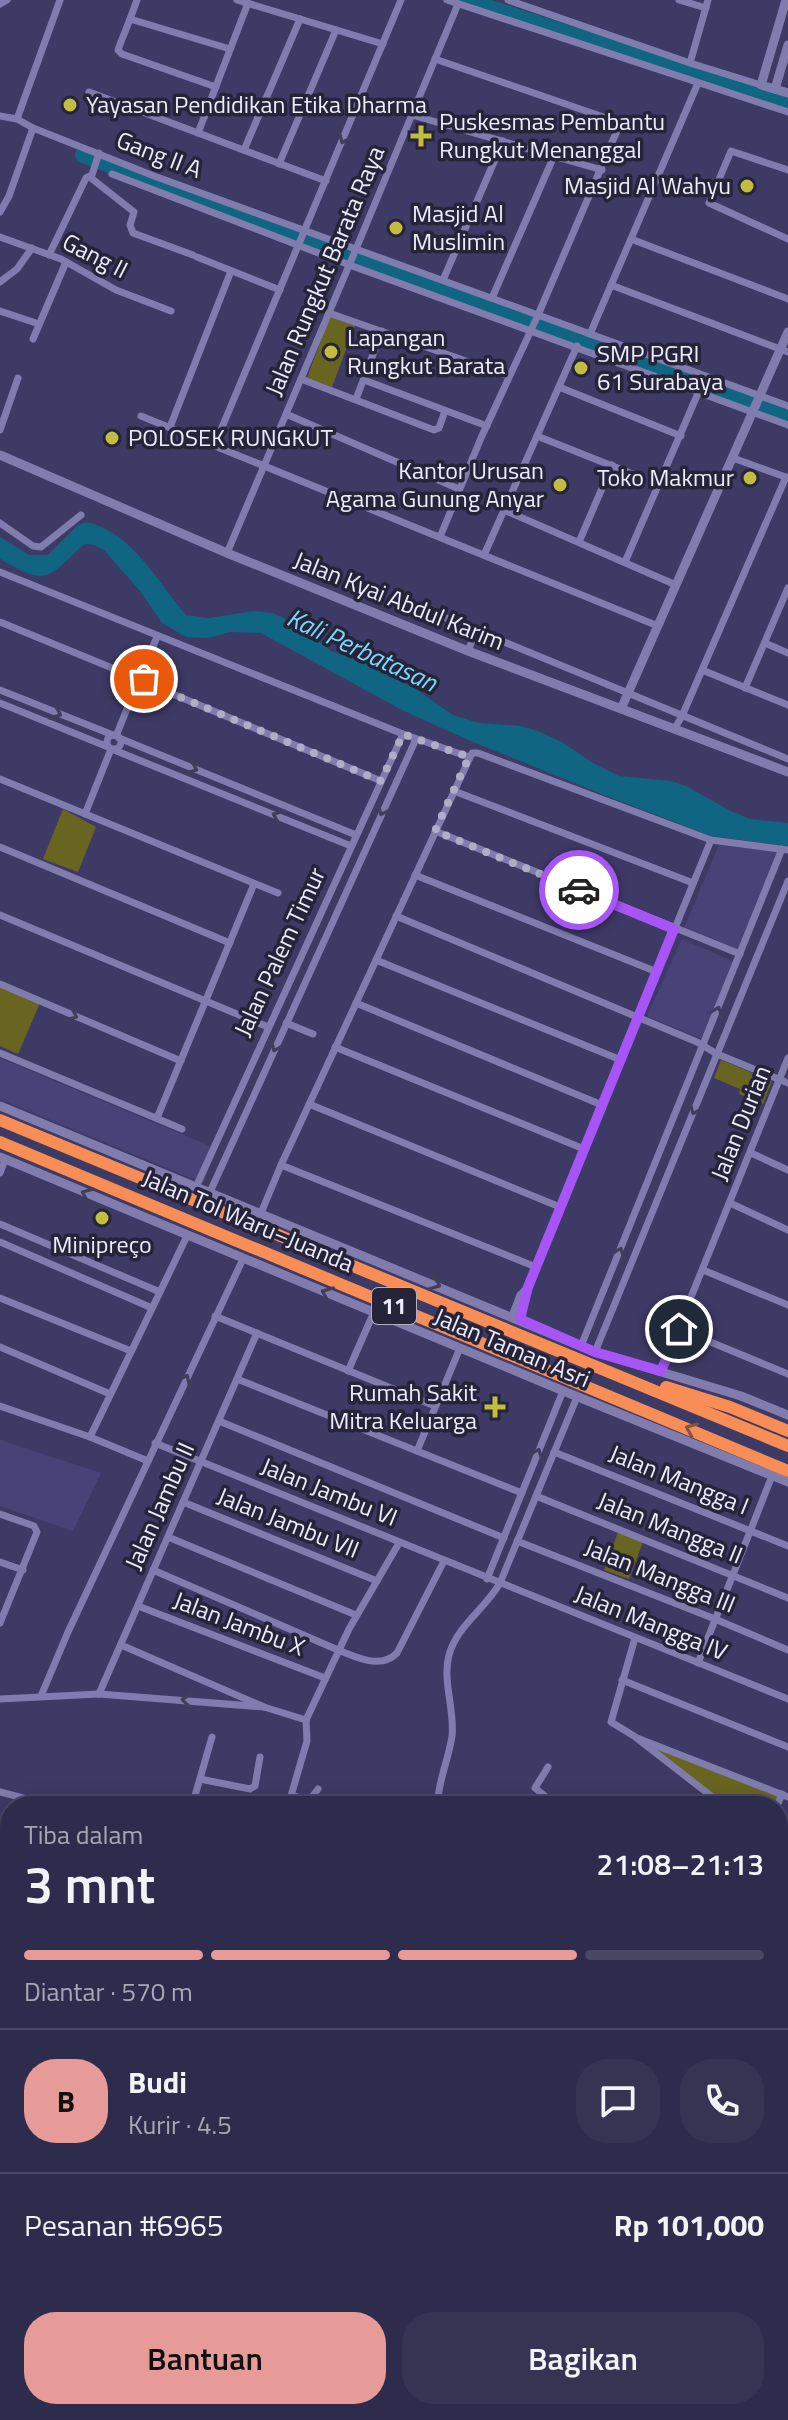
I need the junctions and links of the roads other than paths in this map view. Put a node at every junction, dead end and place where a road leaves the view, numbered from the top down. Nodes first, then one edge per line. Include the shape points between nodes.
1 (7, 0) edge
2 (60, 0) edge
3 (137, 0) edge
4 (237, 0) edge
5 (401, 0) edge
6 (447, 0) edge
7 (511, 0) edge
8 (679, 0) edge
9 (786, 0) edge
10 (248, 3) junction
11 (0, 4) edge
12 (458, 4) junction
13 (707, 4) edge
14 (130, 19) junction
15 (300, 19) junction
16 (336, 30) junction
17 (383, 44) junction
18 (788, 45) edge
19 (230, 49) junction
20 (435, 59) junction
21 (690, 63) junction
22 (698, 83) junction
23 (761, 85) junction
24 (216, 87) junction
25 (775, 89) junction
26 (89, 92) dead end
27 (788, 93) edge
28 (788, 112) edge
29 (412, 115) junction
30 (0, 116) edge
31 (17, 119) junction
32 (33, 128) junction
33 (198, 133) junction
34 (503, 141) junction
35 (244, 150) junction
36 (554, 156) junction
37 (98, 157) junction
38 (279, 164) junction
39 (602, 170) junction
40 (788, 170) edge
41 (112, 174) dead end
42 (90, 176) junction
43 (326, 181) junction
44 (0, 212) edge
45 (305, 231) junction
46 (0, 237) edge
47 (631, 239) junction
48 (788, 239) edge
49 (299, 243) junction
50 (32, 248) junction
51 (356, 250) junction
52 (49, 255) junction
53 (66, 262) junction
54 (350, 263) junction
55 (231, 271) junction
56 (443, 280) junction
57 (0, 282) edge
58 (611, 285) junction
59 (280, 290) junction
60 (492, 298) junction
61 (788, 299) edge
62 (0, 311) edge
63 (171, 311) dead end
64 (329, 313) junction
65 (535, 322) junction
66 (39, 324) junction
67 (382, 331) junction
68 (788, 332) edge
69 (590, 334) junction
70 (33, 339) dead end
71 (577, 346) junction
72 (784, 351) edge
73 (509, 376) junction
74 (18, 378) dead end
75 (301, 379) junction
76 (364, 380) junction
77 (559, 387) junction
78 (699, 391) junction
79 (356, 399) junction
80 (756, 404) junction
81 (788, 406) edge
82 (445, 411) junction
83 (286, 414) junction
84 (141, 416) dead end
85 (788, 425) edge
86 (487, 426) junction
87 (170, 427) junction
88 (0, 430) edge
89 (537, 436) junction
90 (681, 436) junction
91 (215, 444) junction
92 (0, 455) edge
93 (733, 458) junction
94 (264, 465) junction
95 (612, 465) junction
96 (635, 475) dead end
97 (787, 478) edge
98 (459, 489) junction
99 (504, 510) junction
100 (81, 515) dead end
101 (0, 523) edge
102 (440, 537) junction
103 (579, 542) junction
104 (227, 553) junction
105 (484, 555) junction
106 (625, 562) junction
107 (0, 572) edge
108 (676, 585) junction
109 (788, 588) edge
110 (786, 600) edge
111 (446, 618) dead end
112 (0, 622) edge
113 (658, 626) junction
114 (476, 631) junction
115 (157, 637) junction
116 (765, 643) junction
117 (468, 651) junction
118 (788, 653) edge
119 (702, 670) junction
120 (139, 679) junction
121 (745, 688) junction
122 (0, 690) edge
123 (628, 693) junction
124 (0, 703) edge
125 (788, 705) edge
126 (621, 709) junction
127 (682, 716) junction
128 (675, 728) junction
129 (403, 734) junction
130 (116, 737) junction
131 (416, 739) junction
132 (111, 748) junction
133 (469, 757) junction
134 (788, 759) edge
135 (788, 772) edge
136 (0, 779) edge
137 (381, 781) junction
138 (454, 791) junction
139 (85, 814) junction
140 (435, 831) junction
141 (356, 835) junction
142 (711, 840) junction
143 (351, 846) junction
144 (0, 847) edge
145 (785, 850) edge
146 (415, 875) junction
147 (788, 881) edge
148 (693, 883) junction
149 (254, 884) junction
150 (766, 891) junction
151 (278, 893) dead end
152 (784, 900) edge
153 (0, 915) edge
154 (396, 916) junction
155 (674, 929) junction
156 (308, 937) junction
157 (230, 943) junction
158 (321, 945) junction
159 (740, 954) junction
160 (376, 960) junction
161 (657, 972) junction
162 (0, 984) edge
163 (206, 1001) junction
164 (356, 1003) junction
165 (638, 1017) junction
166 (286, 1023) junction
167 (268, 1027) junction
168 (313, 1034) dead end
169 (703, 1046) junction
170 (335, 1047) junction
171 (0, 1053) edge
172 (717, 1054) junction
173 (788, 1058) edge
174 (621, 1060) junction
175 (181, 1061) junction
176 (784, 1082) edge
177 (309, 1104) junction
178 (602, 1105) junction
179 (0, 1106) edge
180 (157, 1118) junction
181 (0, 1120) edge
182 (182, 1129) dead end
183 (0, 1142) edge
184 (61, 1145) junction
185 (584, 1149) junction
186 (74, 1151) junction
187 (751, 1153) junction
188 (3, 1159) edge
189 (52, 1163) junction
190 (281, 1165) junction
191 (67, 1169) junction
192 (788, 1170) edge
193 (0, 1173) edge
194 (196, 1187) junction
195 (210, 1192) junction
196 (730, 1203) junction
197 (560, 1207) junction
198 (261, 1213) junction
199 (0, 1224) edge
200 (788, 1230) edge
201 (187, 1236) junction
202 (0, 1242) edge
203 (243, 1259) junction
204 (536, 1267) junction
205 (703, 1270) junction
206 (160, 1292) junction
207 (0, 1298) edge
208 (788, 1305) edge
209 (152, 1308) junction
210 (374, 1312) junction
211 (215, 1316) junction
212 (516, 1318) junction
213 (679, 1329) junction
214 (257, 1333) junction
215 (581, 1346) junction
216 (0, 1347) edge
217 (460, 1348) junction
218 (131, 1351) junction
219 (595, 1352) junction
220 (598, 1366) junction
221 (348, 1371) junction
222 (661, 1371) junction
223 (788, 1374) edge
224 (237, 1379) junction
225 (563, 1391) junction
226 (110, 1394) junction
227 (577, 1397) junction
228 (0, 1406) edge
229 (435, 1406) junction
230 (788, 1415) edge
231 (219, 1421) junction
232 (788, 1431) edge
233 (90, 1437) junction
234 (155, 1443) junction
235 (788, 1446) edge
236 (417, 1451) junction
237 (554, 1452) junction
238 (148, 1461) junction
239 (201, 1462) junction
240 (788, 1471) edge
241 (772, 1476) junction
242 (788, 1482) edge
243 (522, 1493) junction
244 (536, 1496) junction
245 (183, 1502) junction
246 (0, 1514) edge
247 (751, 1530) junction
248 (168, 1537) junction
249 (504, 1538) junction
250 (517, 1541) junction
251 (399, 1543) junction
252 (788, 1546) edge
253 (444, 1561) junction
254 (0, 1562) edge
255 (23, 1570) junction
256 (153, 1570) junction
257 (733, 1575) junction
258 (487, 1579) junction
259 (377, 1581) junction
260 (500, 1583) junction
261 (788, 1598) edge
262 (138, 1606) junction
263 (356, 1615) junction
264 (715, 1619) junction
265 (0, 1623) edge
266 (635, 1638) junction
267 (121, 1645) junction
268 (338, 1650) junction
269 (788, 1650) edge
270 (698, 1663) junction
271 (325, 1678) junction
272 (622, 1680) junction
273 (99, 1694) junction
274 (41, 1696) junction
275 (5, 1698) edge
276 (788, 1699) edge
277 (264, 1707) junction
278 (306, 1720) junction
279 (634, 1736) junction
280 (212, 1737) dead end
281 (788, 1747) edge
282 (260, 1757) dead end
283 (548, 1767) dead end
284 (200, 1779) junction
285 (318, 1789) dead end
286 (292, 1795) joint
287 (785, 1795) edge
288 (195, 1796) edge
289 (295, 1796) edge
290 (313, 1796) edge
291 (438, 1796) edge
292 (545, 1796) edge
293 (711, 1796) edge

1 - 11 street
2 - 31 street
3 - 14 street
4 - 10 street
5 - 17 street
6 - 12 street
7 - 21 street
8 - 13 street
9 - 23 main road
10 - 15 street
10 - 19 street
12 - 20 street, Jalan Rungkut Barata Raya
12 - 22 street
13 - 21 street
14 - 19 street
14 - 24 street via 120,52
15 - 16 street
15 - 35 street
16 - 17 street
16 - 38 street
17 -> 43 street
18 - 25 main road
19 - 24 street
20 - 29 street, Jalan Rungkut Barata Raya
20 - 39 street via 615,121 619,126
21 - 23 street
22 - 28 street
22 - 47 street
23 - 25 main road
24 - 33 street
25 - 27 main road
26 - 33 street
29 - 34 street
29 - 51 street, Jalan Rungkut Barata Raya
30 - 31 street, Gang II A
31 - 32 street, Gang II A
32 - 37 street, Gang II A
32 - 44 street
33 - 35 street
34 - 36 street
34 - 56 street
35 - 38 street
36 - 39 street
36 - 60 street
37 - 42 street
37 - 45 street, Gang II A
38 - 43 street
39 - 65 street
40 - 48 street via 731,151 709,203
41 - 49 street
42 - 52 street
42 - 55 street via 134,212 133,233
43 - 45 street
45 - 49 street
45 - 51 street, Gang II A
46 - 50 street, Gang II
47 - 58 street
47 - 61 street
49 - 54 street
49 - 59 street
50 - 52 street, Gang II
50 - 57 street
51 - 54 street, Jalan Rungkut Barata Raya
51 - 56 street, Gang II A
52 - 53 street, Gang II
53 - 63 street, Gang II via 116,290
53 - 66 street
54 - 64 street, Jalan Rungkut Barata Raya
54 - 65 street
55 - 59 street
55 - 87 street
56 - 60 street, Gang II A
58 - 69 street
58 - 72 street
59 - 91 street
60 - 65 street, Gang II A
62 - 66 street
64 - 67 street
64 - 75 street, Jalan Rungkut Barata Raya
65 - 69 street
65 - 71 street
65 - 73 street
66 - 70 street
67 - 73 street
67 - 76 street
68 - 72 main road
69 - 80 street
71 - 77 street
71 - 78 street
72 - 80 main road
73 - 86 street
74 - 88 street
75 - 79 street
75 - 83 street, Jalan Rungkut Barata Raya
76 - 79 street
76 - 82 street
77 - 89 street
77 - 90 street
78 - 80 street
78 - 90 street
79 - 82 street via 434,430
80 - 81 street
80 - 85 street
80 - 93 main road
82 - 86 street
83 - 94 street, Jalan Rungkut Barata Raya
83 - 98 street
84 - 87 street
86 - 98 street
87 - 91 street
89 - 95 street
89 - 99 street
90 - 106 street
91 - 94 street
92 - 104 main road, Jalan Kyai Abdul Karim
93 - 97 street
93 - 108 main road
94 - 102 street
94 - 104 street, Jalan Rungkut Barata Raya
95 - 96 street
95 - 103 street
97 - 119 street
98 - 102 street
99 - 103 street
99 - 105 street
100 - 101 street via 41,547
102 - 105 street
103 - 106 street
104 - 117 main road, Jalan Kyai Abdul Karim
105 - 113 street
106 - 108 street
107 - 115 street
108 - 113 main road
109 - 110 street
110 - 116 street
111 - 114 street
112 - 120 street
113 - 123 main road
114 - 117 street
114 - 123 street
115 - 120 street
115 - 129 street
116 - 118 street
116 - 121 street
117 - 126 main road, Jalan Kyai Abdul Karim
119 - 121 street
119 - 127 street
120 - 130 street
120 - 137 street
121 - 125 street
122 -> 130 street
123 - 126 main road
123 - 127 street
124 - 132 street
126 - 128 main road, Jalan Kyai Abdul Karim
127 - 128 street
127 - 134 street
128 - 135 main road, Jalan Kyai Abdul Karim
129 - 131 street
129 - 137 street, Jalan Palem Timur
130 - 132 street via 107,740
130 - 132 street via 120,745
130 -> 141 street
131 - 133 street
131 -> 158 street, Jalan Palem Timur
132 - 139 street
143 -> 132 street
133 - 138 street
133 - 142 street via 478,753
136 - 139 street
137 - 141 street, Jalan Palem Timur
138 - 140 street
138 - 148 street
139 - 149 street
140 - 146 street
140 - 155 street
141 - 143 street, Jalan Palem Timur
142 - 145 street
142 - 148 street
143 - 156 street, Jalan Palem Timur
144 - 157 street
145 - 150 street
146 - 154 street
146 - 161 street
147 - 152 street
148 - 155 street
149 - 151 street
149 - 157 street
150 - 152 street
150 - 159 street
152 - 172 street
153 - 163 street
154 - 160 street
154 - 165 street
155 - 159 street
155 - 161 street
156 - 158 street
156 - 167 street, Jalan Palem Timur
157 - 163 street
158 - 166 street, Jalan Palem Timur
169 -> 159 street
160 - 164 street
160 - 174 street
161 - 165 street
162 -> 175 street
163 - 167 street
163 - 175 street
164 - 170 street
164 - 178 street
165 - 169 street
165 - 174 street
166 - 168 street
166 -> 195 street, Jalan Palem Timur
167 - 194 street, Jalan Palem Timur
169 - 172 street
215 -> 169 street
170 - 177 street
170 - 185 street
171 - 180 street
172 - 176 street
172 -> 219 street
173 - 176 street, Jalan Durian
174 - 178 street
175 - 180 street
176 - 187 street, Jalan Durian
177 - 190 street
177 - 197 street
178 - 185 street
179 - 194 main road
180 - 182 street
181 - 184 highway, Jalan Tol Waru–Juanda / 11
183 - 189 highway, Jalan Tol Waru–Juanda / 11
184 - 186 highway, Jalan Tol Waru–Juanda / 11
184 - 189 highway
185 - 197 street
186 - 191 highway
186 - 220 highway, Jalan Tol Waru–Juanda / 11
187 - 192 street
187 - 196 street, Jalan Durian
188 - 193 street
201 -> 188 main road, Jalan Taman Asri
189 - 191 highway, Jalan Tol Waru–Juanda / 11
190 - 198 street
190 - 204 street
240 -> 191 highway, Jalan Tol Waru–Juanda / 11
194 - 195 main road
195 - 198 main road
196 - 200 street, Jalan Durian
196 - 205 street, Jalan Durian
197 - 204 street
198 -> 212 main road
199 - 206 street
201 - 203 main road, Jalan Taman Asri
201 - 206 street
202 - 209 street
210 -> 203 main road, Jalan Taman Asri
203 - 211 street
204 - 212 street via 520,1295
205 - 208 street
205 - 213 street, Jalan Durian
206 - 209 street
207 - 218 street
209 - 218 street
210 - 217 main road, Jalan Taman Asri
210 - 221 street
211 - 214 street
234 -> 211 street
212 - 215 main road
213 - 222 street, Jalan Durian
213 - 223 street
214 - 221 street
214 - 224 street, Jalan Jambu II
215 - 219 main road
216 - 226 street
217 - 225 main road, Jalan Taman Asri
217 - 229 street
218 - 226 street
219 - 222 main road
220 - 232 highway
220 - 235 highway, Jalan Tol Waru–Juanda / 11
221 - 229 street
222 - 230 main road
224 - 231 street, Jalan Jambu II
224 - 236 street
225 - 227 main road, Jalan Taman Asri
243 -> 225 street
226 - 233 street
227 - 237 street
227 - 241 main road, Jalan Taman Asri
228 - 233 street
229 - 236 street
231 - 239 street, Jalan Jambu II
231 - 249 street
233 - 238 street
234 - 238 street
234 - 239 street, Jalan Jambu VI
236 - 243 street
237 - 244 street
237 - 247 street, Jalan Mangga I
238 - 274 street
239 - 245 street, Jalan Jambu II
239 - 251 street, Jalan Jambu VI
241 - 242 main road, Jalan Taman Asri
241 - 247 street
243 - 249 street
244 - 250 street
244 - 257 street, Jalan Mangga II
245 - 248 street, Jalan Jambu II
245 - 259 street, Jalan Jambu VII
246 - 255 street via 36,1527
247 - 252 street, Jalan Mangga I
247 - 257 street
248 - 256 street, Jalan Jambu II
248 - 263 street
249 - 258 street
250 - 260 street
250 - 264 street, Jalan Mangga III
251 - 253 street, Jalan Jambu VI
251 - 259 street
253 - 258 street, Jalan Jambu VI
253 - 268 street via 391,1659 368,1661
254 - 255 street
255 - 265 street
256 - 262 street, Jalan Jambu II
256 - 268 street
257 - 261 street, Jalan Mangga II
257 - 264 street
258 - 260 street, Jalan Mangga IV
259 - 263 street
260 - 266 street, Jalan Mangga IV
260 - 291 street via 449,1654 452,1737
262 - 267 street, Jalan Jambu II
262 - 271 street, Jalan Jambu X
263 - 268 street
264 - 269 street, Jalan Mangga III
264 - 270 street
266 - 270 street, Jalan Mangga IV
266 - 272 street
267 - 273 street, Jalan Jambu II
267 - 277 street
268 - 271 street
270 - 276 street, Jalan Mangga IV
271 - 278 street
272 - 279 street via 611,1722
272 - 281 street
273 - 274 street
277 -> 273 street
274 - 275 street
277 - 278 street
278 - 286 street via 307,1741
279 - 287 street
279 - 293 street
280 - 284 street
282 - 284 street via 250,1789
283 - 292 street via 535,1788
284 - 288 street
285 - 290 street
286 - 289 street

